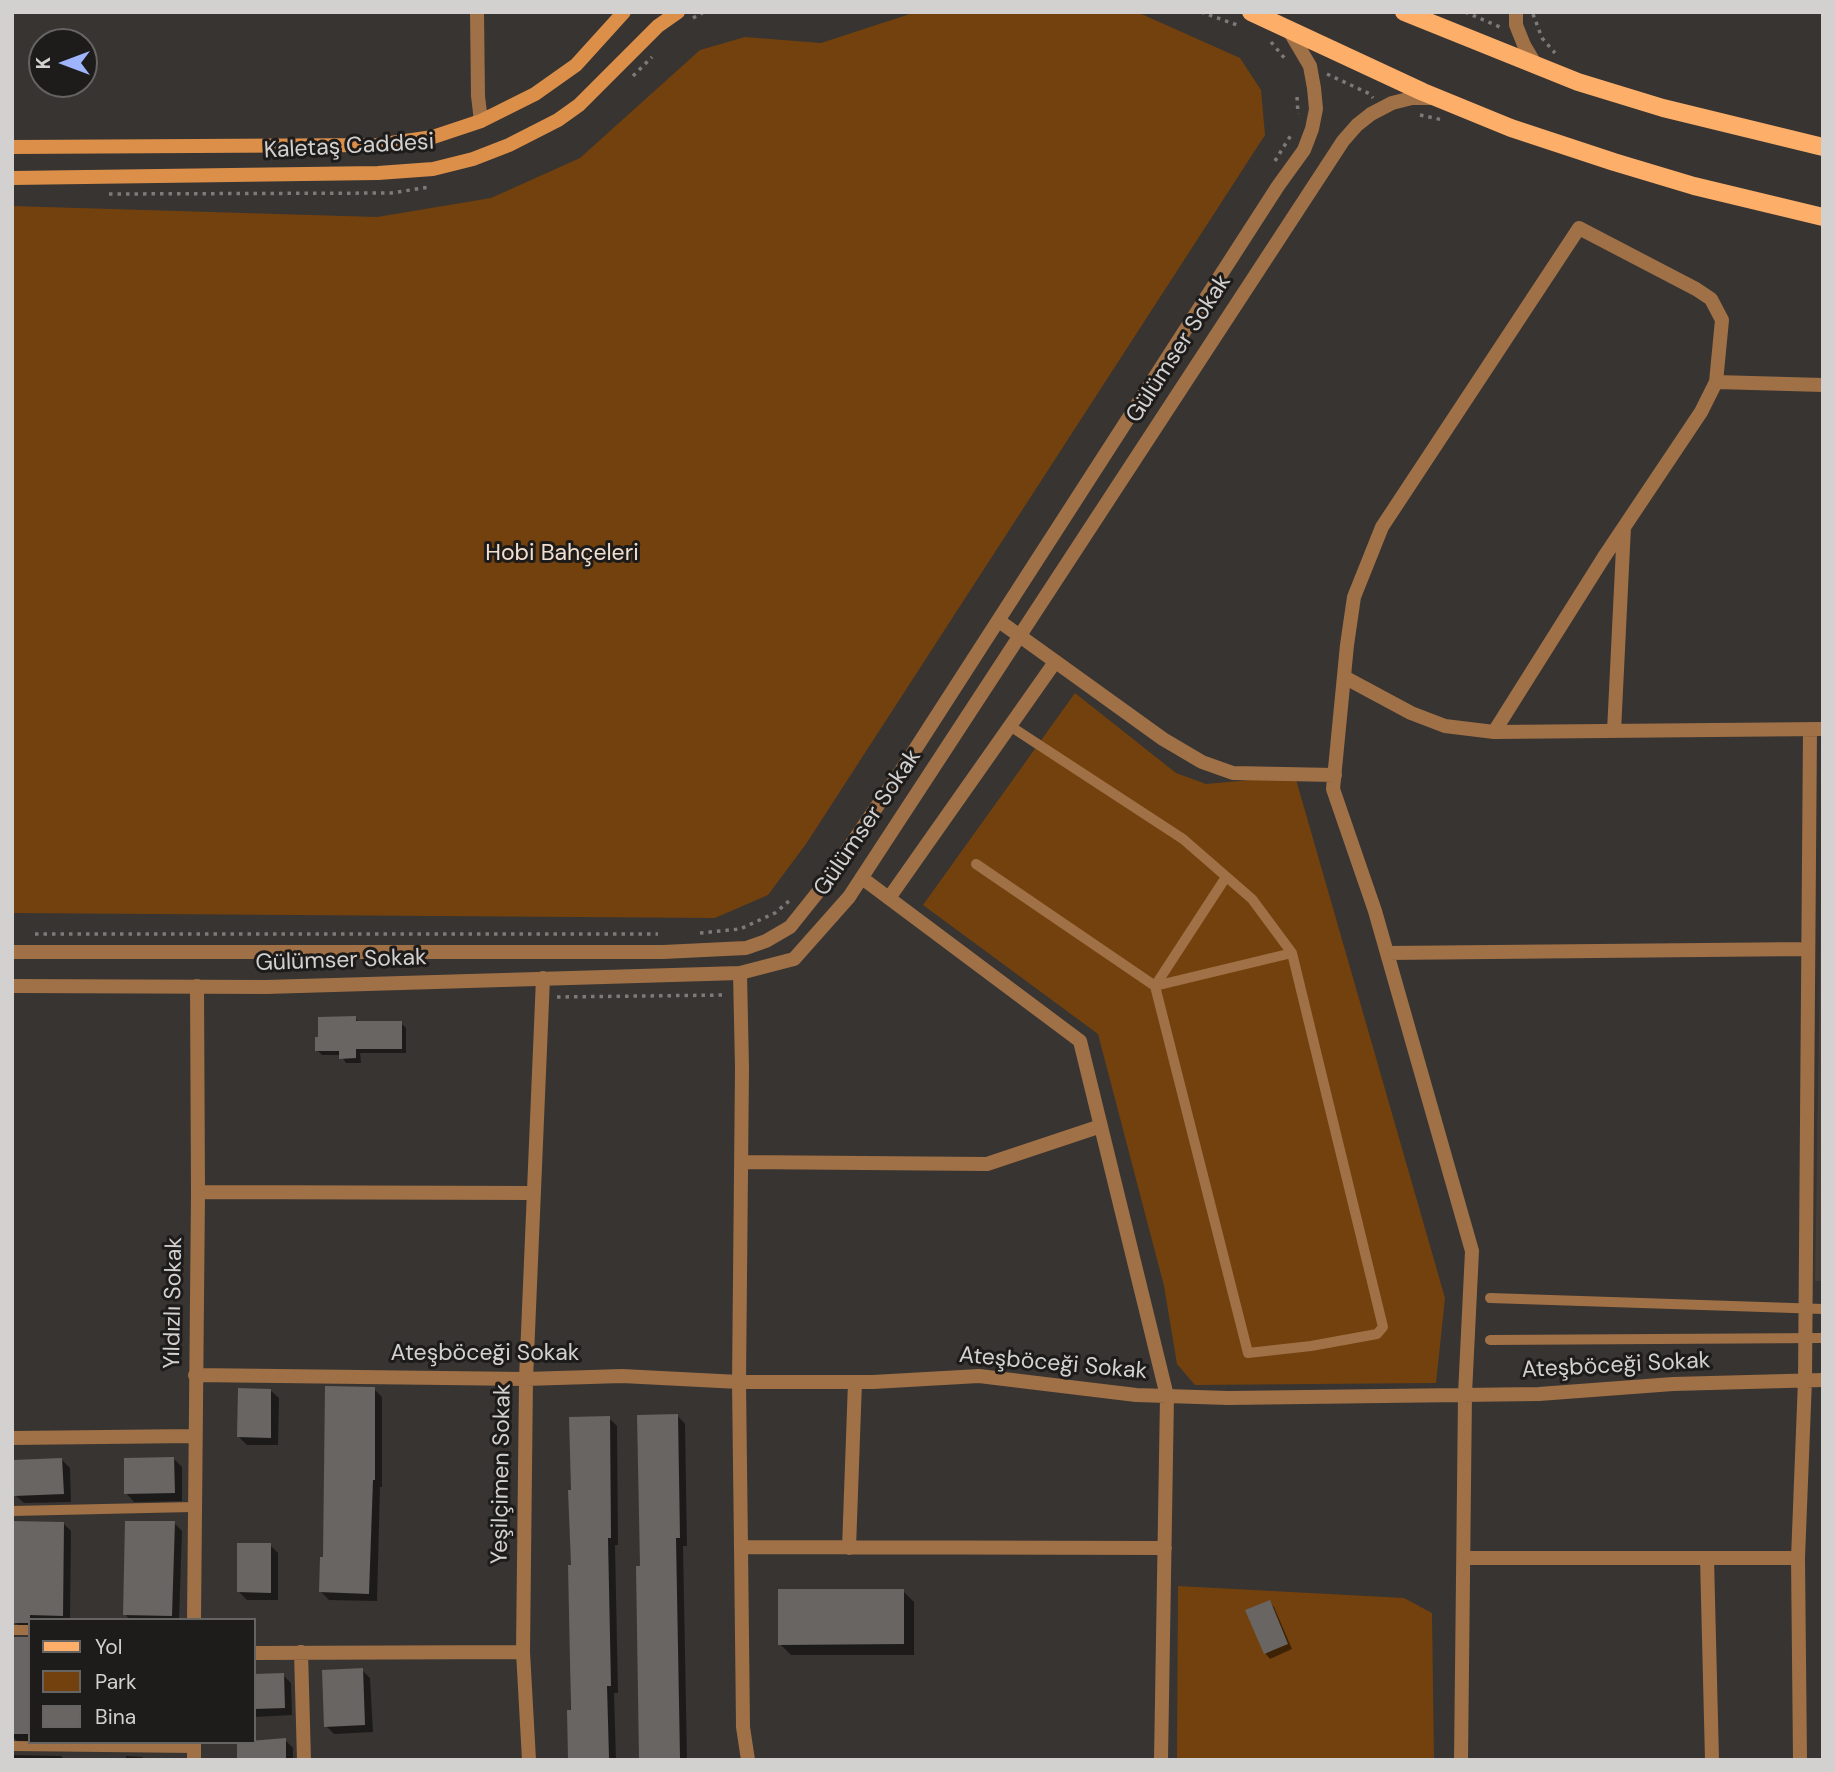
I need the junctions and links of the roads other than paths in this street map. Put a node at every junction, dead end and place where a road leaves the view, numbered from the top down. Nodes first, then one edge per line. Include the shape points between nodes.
1 (477, 12) edge
2 (624, 12) edge
3 (678, 12) edge
4 (1516, 12) edge
5 (1413, 13) edge
6 (1249, 20) edge
7 (1287, 27) junction
8 (1537, 67) junction
9 (1436, 98) junction
10 (481, 121) junction
11 (12, 147) edge
12 (1823, 147) edge
13 (12, 178) edge
14 (1823, 217) edge
15 (1716, 382) junction
16 (1823, 385) edge
17 (1624, 527) junction
18 (999, 621) junction
19 (1020, 636) junction
20 (1055, 662) junction
21 (1344, 677) junction
22 (1010, 726) junction
23 (1816, 729) edge
24 (1614, 731) junction
25 (1494, 732) junction
26 (1335, 775) junction
27 (976, 864) dead end
28 (1226, 877) junction
29 (862, 878) junction
30 (889, 898) junction
31 (1808, 950) junction
32 (12, 952) edge
33 (1292, 953) junction
34 (1387, 953) junction
35 (740, 973) junction
36 (543, 978) junction
37 (12, 986) edge
38 (197, 986) junction
39 (1155, 986) junction
40 (1101, 1126) junction
41 (741, 1163) junction
42 (198, 1192) junction
43 (534, 1193) junction
44 (1490, 1298) dead end
45 (1823, 1309) edge
46 (1805, 1310) junction
47 (1823, 1338) edge
48 (1805, 1339) junction
49 (1490, 1340) dead end
50 (195, 1376) junction
51 (526, 1379) junction
52 (1805, 1380) junction
53 (1823, 1380) edge
54 (739, 1382) junction
55 (855, 1382) junction
56 (1465, 1394) junction
57 (1167, 1396) junction
58 (194, 1436) junction
59 (12, 1438) edge
60 (193, 1507) junction
61 (12, 1511) edge
62 (741, 1547) junction
63 (849, 1548) junction
64 (1165, 1548) junction
65 (1464, 1558) junction
66 (1707, 1558) junction
67 (1798, 1558) junction
68 (194, 1618) edge
69 (301, 1652) junction
70 (523, 1652) junction
71 (256, 1653) edge
72 (12, 1746) edge
73 (194, 1750) edge
74 (304, 1760) edge
75 (528, 1760) edge
76 (748, 1760) edge
77 (1161, 1760) edge
78 (1461, 1760) edge
79 (1712, 1760) edge
80 (1800, 1760) edge

1 - 10 street
2 - 10 main road, Kaletaş Caddesi via 576,65 535,94
3 - 13 main road, Kaletaş Caddesi via 579,105 509,145 473,159 432,169 378,173
4 - 8 street via 1516,25
5 - 8 main road
6 - 7 main road
7 - 9 main road
7 - 18 street via 1312,74 1316,109 1304,150
8 - 12 main road via 1663,108
9 - 14 main road via 1614,162
9 - 19 street, Gülümser Sokak via 1412,98 1381,108 1343,141
10 - 11 main road, Kaletaş Caddesi via 433,136 377,145
15 - 16 street
15 - 17 street
15 - 21 street via 1723,320 1711,299 1579,228 1382,527 1354,597
17 - 24 street
17 - 25 street
18 - 19 street
18 - 32 street via 826,882 790,927 746,948 663,952
19 - 20 street
19 - 29 street, Gülümser Sokak
20 - 22 street
20 - 26 street via 1202,762 1233,772
21 - 25 street via 1445,726
21 - 26 street
22 - 28 lane via 1183,839
22 - 30 street
23 - 24 street
23 - 31 street
24 - 25 street
26 - 34 street via 1334,789
27 - 39 lane
28 - 33 lane via 1252,899
28 - 39 lane
29 - 30 street
29 - 35 street, Gülümser Sokak via 794,959
30 - 40 street via 1080,1041
31 - 34 street
31 - 46 street
33 - 39 lane
33 - 39 lane via 1383,1326 1377,1334 1248,1353
34 - 56 street via 1472,1251
35 - 36 street, Gülümser Sokak
35 - 41 street
36 - 38 street, Gülümser Sokak
36 - 43 street, Yeşilçimen Sokak
37 - 38 street, Gülümser Sokak
38 - 42 street, Yıldızlı Sokak
40 - 41 street via 987,1164
40 - 57 street
41 - 54 street
42 - 43 street
42 - 50 street, Yıldızlı Sokak
43 - 51 street, Yeşilçimen Sokak
44 - 46 lane
45 - 46 lane
46 - 48 street
47 - 48 lane
48 - 49 lane
48 - 52 street
50 - 51 street, Ateşböceği Sokak
50 - 58 street, Yıldızlı Sokak
51 - 54 street, Ateşböceği Sokak via 622,1376
51 - 70 street, Yeşilçimen Sokak
52 - 53 street, Ateşböceği Sokak
52 - 56 street, Ateşböceği Sokak
52 - 67 street
54 - 55 street, Ateşböceği Sokak
54 - 62 street
55 - 57 street, Ateşböceği Sokak via 979,1376
55 - 63 street
56 - 57 street, Ateşböceği Sokak
56 - 65 street
57 - 64 street
58 - 59 street
58 - 60 street, Yıldızlı Sokak
60 - 61 lane
60 - 68 street, Yıldızlı Sokak
62 - 63 street
62 - 76 street via 743,1727
63 - 64 street
64 - 77 street
65 - 66 street
65 - 78 street
66 - 67 street
66 - 79 street
67 - 80 street
69 - 70 street
69 - 71 street
69 - 74 street
70 - 75 street, Yeşilçimen Sokak
72 - 73 lane

